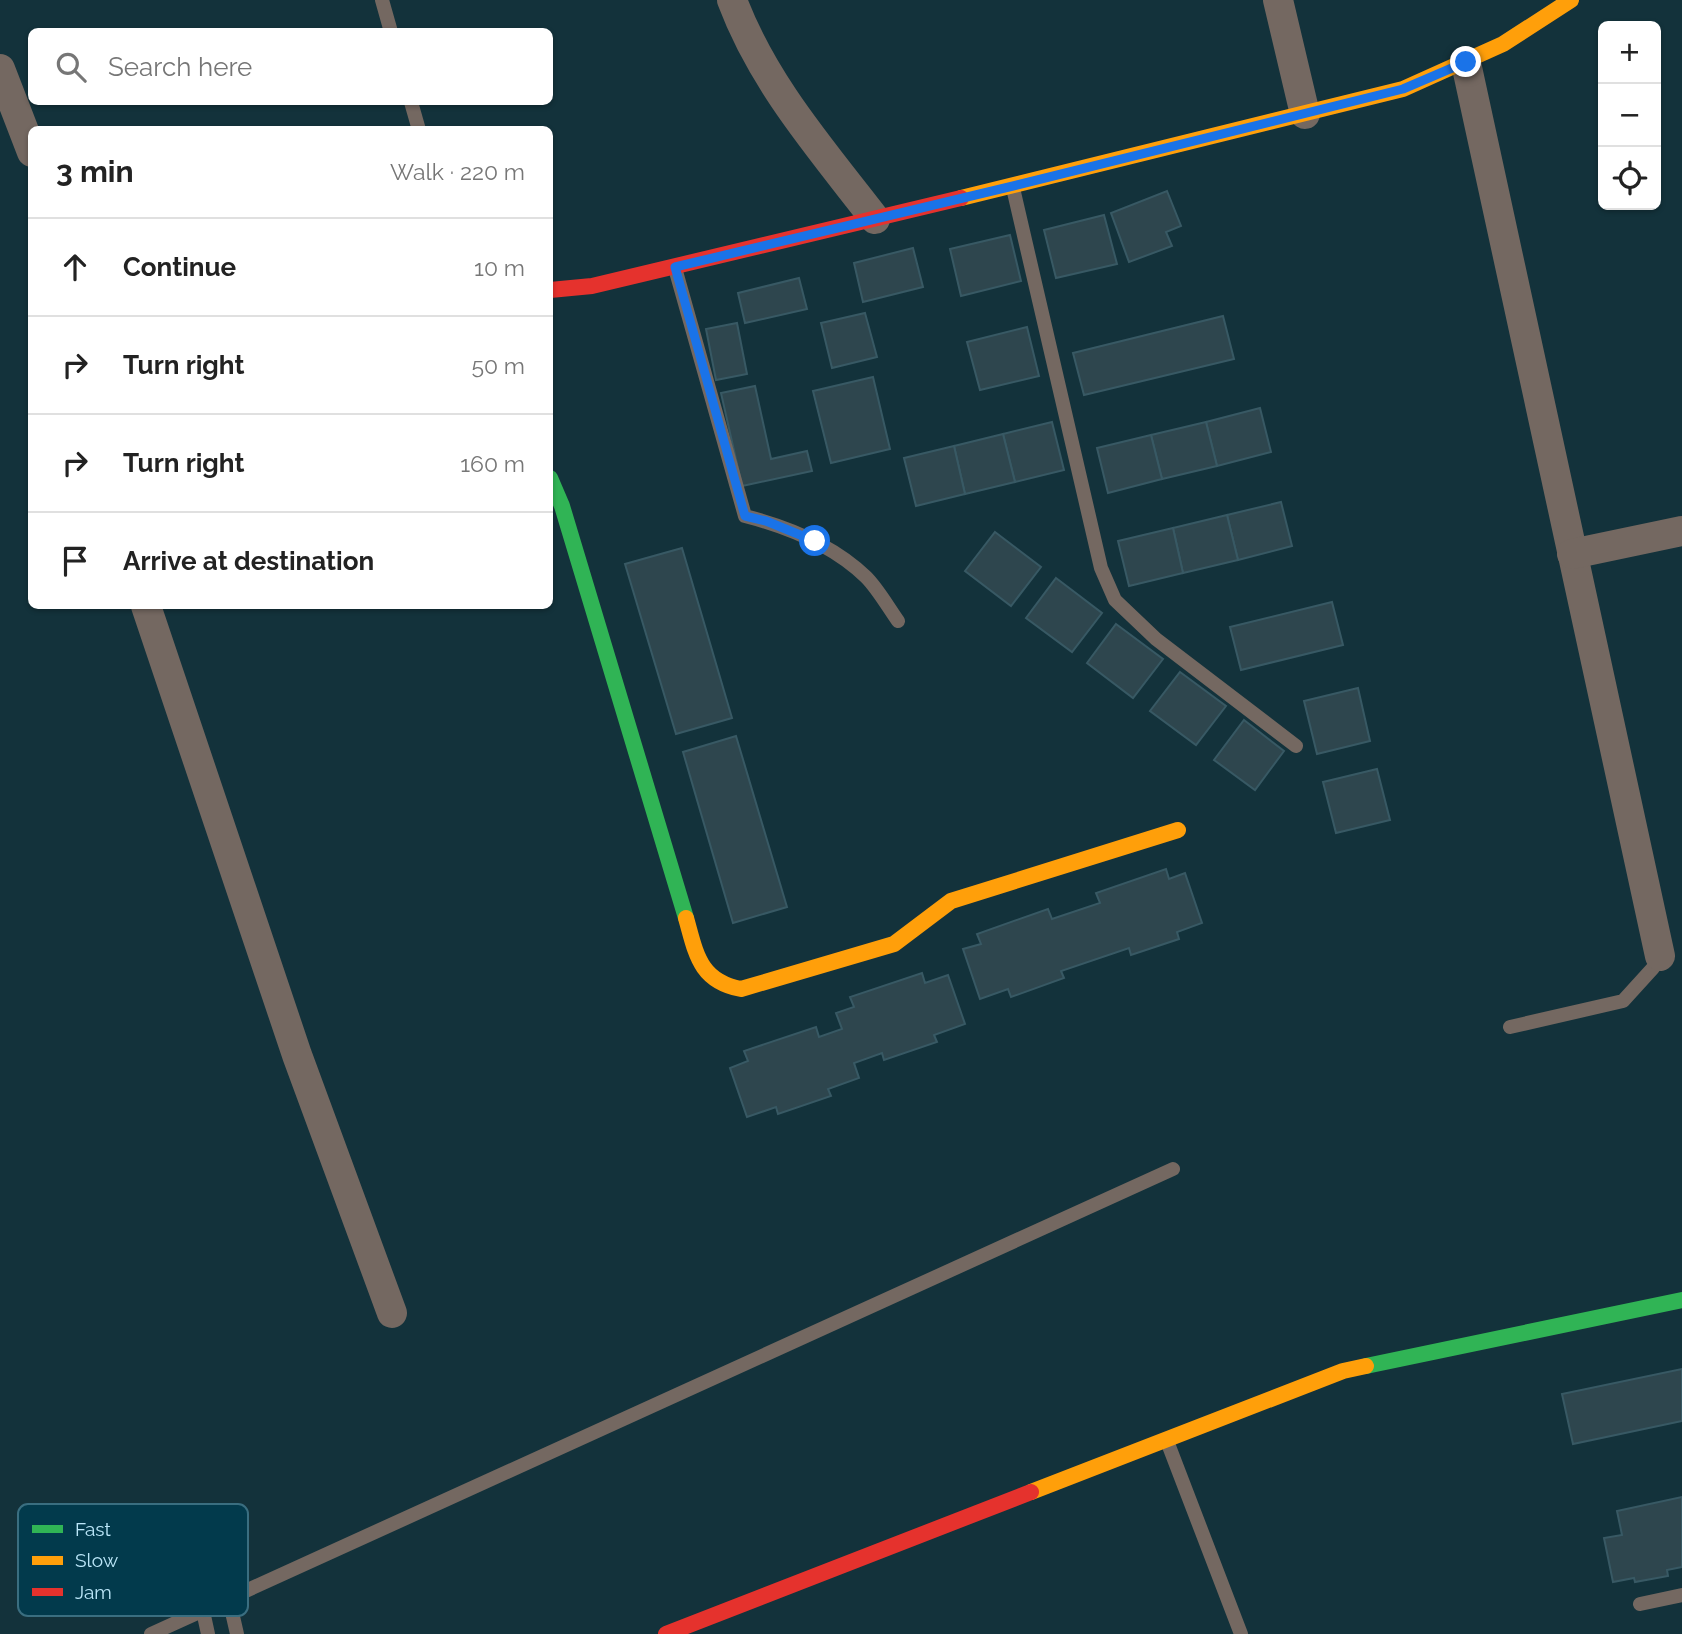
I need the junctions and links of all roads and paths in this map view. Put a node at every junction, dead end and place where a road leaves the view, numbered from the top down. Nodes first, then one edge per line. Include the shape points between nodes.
1 (382, 0) edge
2 (732, 0) edge
3 (1278, 0) edge
4 (1571, 0) edge
5 (390, 28) edge
6 (1466, 62) junction
7 (0, 69) edge
8 (412, 105) edge
9 (1305, 114) junction
10 (418, 126) edge
11 (28, 142) edge
12 (1013, 186) junction
13 (875, 219) junction
14 (675, 267) junction
15 (553, 290) edge
16 (553, 485) edge
17 (1682, 531) edge
18 (1572, 554) junction
19 (147, 609) edge
20 (898, 621) dead end
21 (1296, 746) dead end
22 (1178, 830) dead end
23 (1660, 956) joint
24 (1510, 1027) dead end
25 (1173, 1169) dead end
26 (1682, 1300) edge
27 (392, 1312) dead end
28 (1166, 1440) junction
29 (248, 1591) edge
30 (1682, 1595) edge
31 (1640, 1604) dead end
32 (191, 1616) edge
33 (203, 1616) edge
34 (233, 1616) edge
35 (151, 1634) edge
36 (208, 1634) edge
37 (237, 1634) edge
38 (666, 1634) edge
39 (1241, 1634) edge

1 - 5 lane
2 - 13 street via 768,76
3 - 9 street
4 - 6 street
6 - 9 street via 1403,89
6 - 18 street
7 - 11 street
8 - 10 lane
9 - 12 street
12 - 13 street
12 - 21 lane via 1101,568 1115,600 1156,639
13 - 14 street
14 - 15 street
14 - 20 lane via 745,516 786,528 842,558 867,578
16 - 22 street via 697,956 718,983 741,989 894,944 951,901
17 - 18 street
18 - 23 street
19 - 27 street via 297,1055
23 - 24 lane via 1623,1001
25 - 29 lane
26 - 28 street via 1343,1371
28 - 38 street
28 - 39 lane
30 - 31 lane
32 - 35 lane
33 - 36 lane
34 - 37 lane

